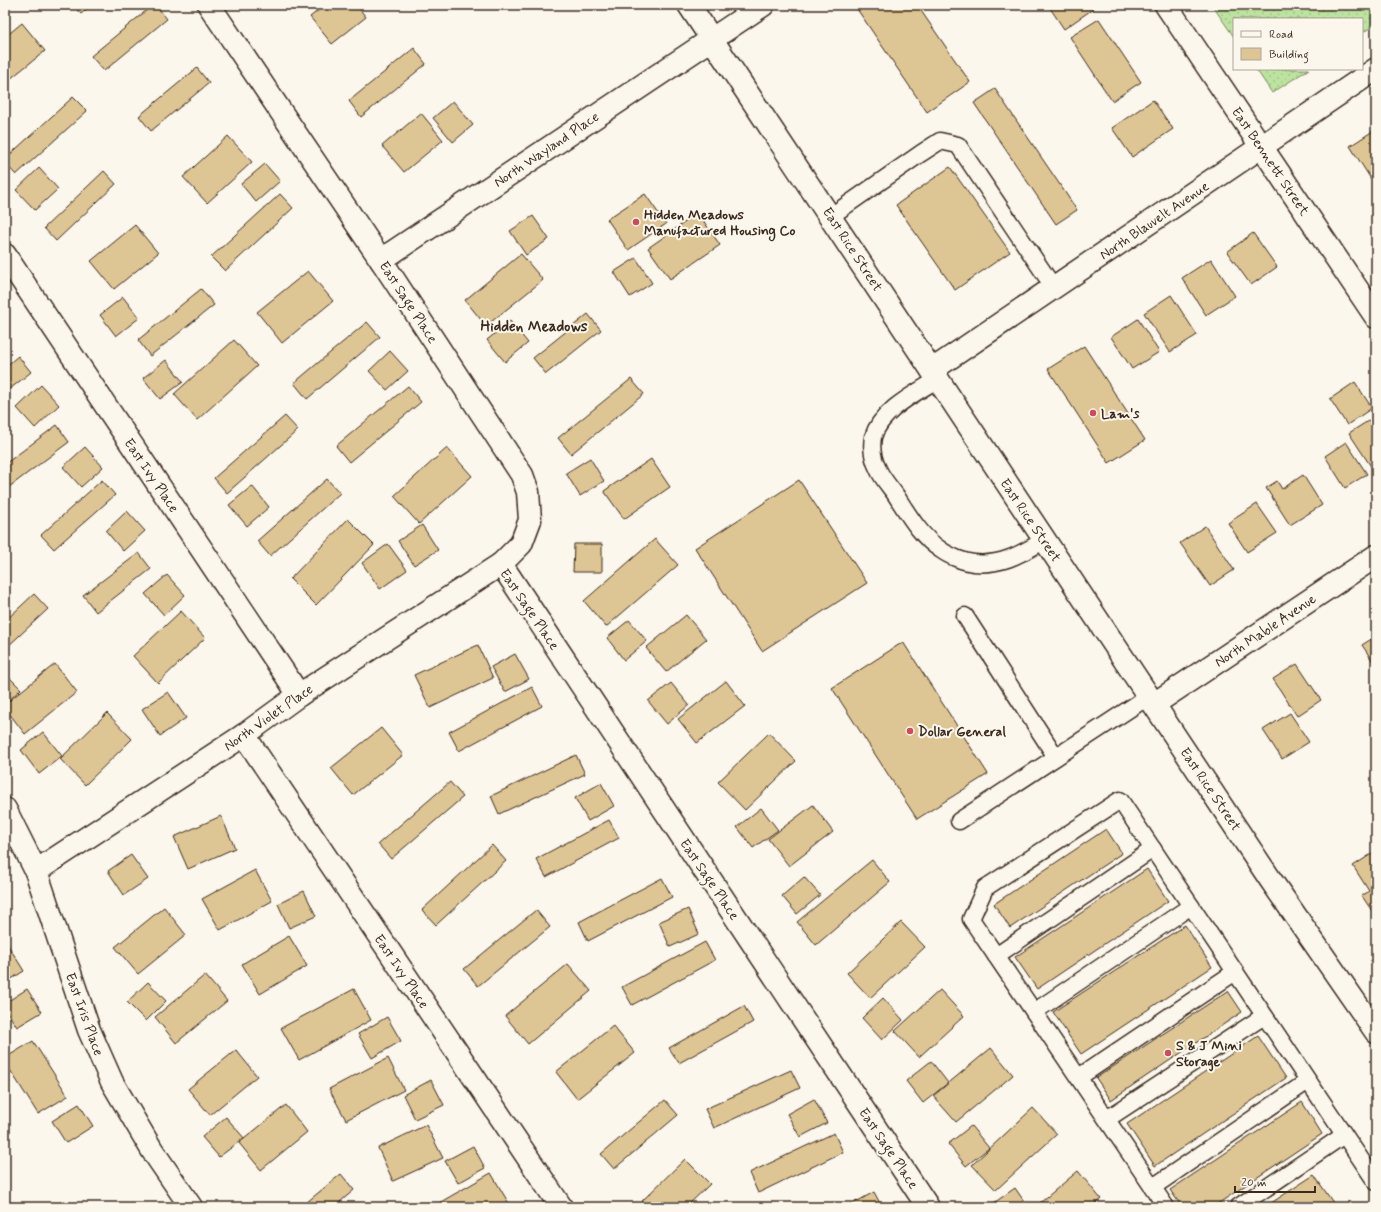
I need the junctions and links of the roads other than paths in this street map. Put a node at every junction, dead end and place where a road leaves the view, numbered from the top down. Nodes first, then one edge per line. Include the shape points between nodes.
1 (209, 5) edge
2 (690, 5) edge
3 (763, 5) edge
4 (1166, 5) edge
5 (712, 39) junction
6 (1376, 69) edge
7 (1262, 147) junction
8 (830, 216) junction
9 (5, 255) edge
10 (381, 260) junction
11 (1054, 288) junction
12 (1376, 318) edge
13 (935, 375) junction
14 (1045, 540) junction
15 (1376, 556) edge
16 (501, 564) junction
17 (965, 616) dead end
18 (299, 695) junction
19 (1152, 700) junction
20 (244, 735) junction
21 (1056, 757) junction
22 (5, 809) edge
23 (960, 821) dead end
24 (1153, 849) junction
25 (36, 872) junction
26 (1191, 906) junction
27 (996, 956) junction
28 (1235, 972) junction
29 (1034, 1012) junction
30 (1264, 1016) junction
31 (1375, 1028) edge
32 (1079, 1077) junction
33 (1308, 1081) junction
34 (1107, 1119) junction
35 (1344, 1135) junction
36 (1376, 1182) edge
37 (1153, 1187) junction
38 (191, 1207) edge
39 (560, 1207) edge
40 (928, 1207) edge
41 (1166, 1207) edge
42 (1238, 1207) edge

1 - 10 street, East Sage Place
2 - 5 street, East Rice Street
3 - 5 street, North Wayland Place
4 - 7 street, East Bennett Street
5 - 8 street, East Rice Street
5 - 10 street, North Wayland Place
6 - 7 street, North Blauvelt Avenue
7 - 11 street, North Blauvelt Avenue
7 - 12 street, East Bennett Street
8 - 11 lane via 940,141 958,145
8 - 13 street, East Rice Street
9 - 18 street, East Ivy Place
10 - 16 street, East Sage Place via 522,475 528,492 530,520 521,544
11 - 13 street, North Blauvelt Avenue
13 - 14 street, East Rice Street
13 - 14 lane via 884,418 874,435 871,450 878,469 921,533 941,551 974,564 991,563 1008,560
14 - 19 street, East Rice Street
15 - 19 street, North Mable Avenue
16 - 18 street, North Violet Place
16 - 40 street, East Sage Place
17 - 21 lane
18 - 20 street, North Violet Place
19 - 21 lane
19 - 31 street, East Rice Street via 1270,879
20 - 25 street, North Violet Place
20 - 39 street, East Ivy Place
21 - 23 lane
22 - 25 street, East Iris Place
24 - 26 lane
24 - 27 lane
24 - 27 lane via 1120,800 985,888 971,919
25 - 38 street, East Iris Place via 89,1030 112,1082 152,1150
26 - 28 lane
26 - 29 lane
27 - 29 lane
28 - 30 lane
28 - 32 lane
29 - 32 lane
30 - 33 lane
30 - 34 lane
32 - 34 lane
33 - 35 lane
33 - 37 lane
34 - 37 lane
35 - 36 lane
35 - 42 lane
37 - 41 lane

